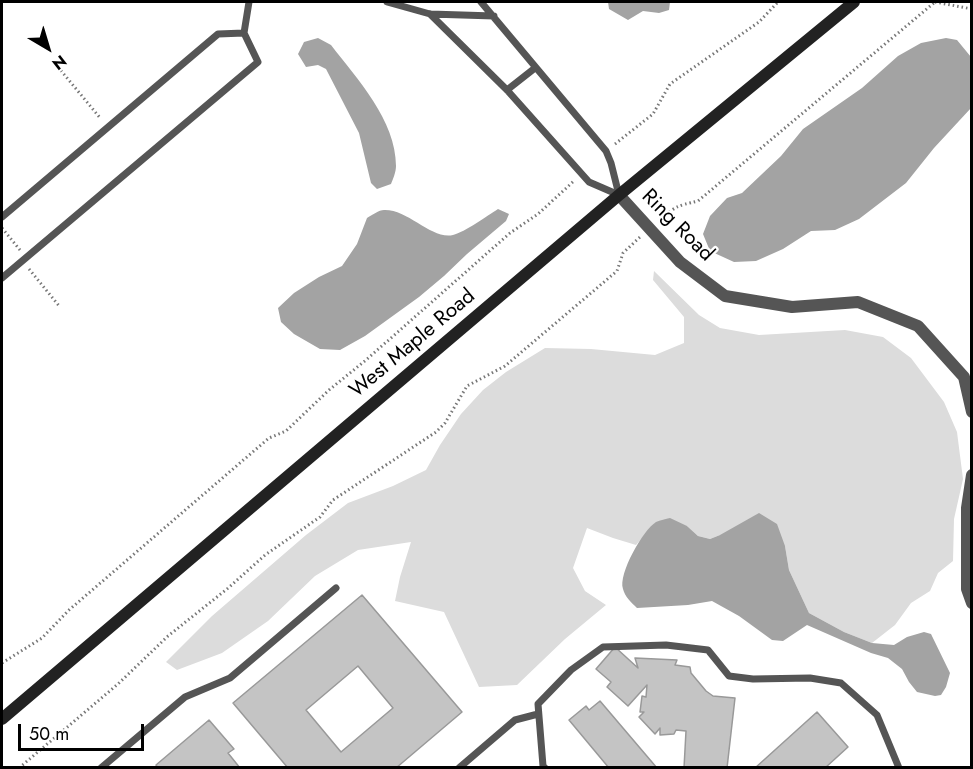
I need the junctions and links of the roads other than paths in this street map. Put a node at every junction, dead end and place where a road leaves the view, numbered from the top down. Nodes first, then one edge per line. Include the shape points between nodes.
1 (249, 2) edge
2 (387, 2) edge
3 (481, 2) edge
4 (854, 2) edge
5 (430, 14) junction
6 (494, 16) junction
7 (244, 33) junction
8 (535, 68) junction
9 (507, 90) junction
10 (619, 195) junction
11 (2, 217) edge
12 (2, 278) edge
13 (972, 412) edge
14 (972, 475) edge
15 (336, 588) dead end
16 (972, 603) edge
17 (538, 714) junction
18 (2, 719) edge
19 (544, 767) edge
20 (101, 768) edge
21 (459, 768) edge
22 (899, 768) edge

1 - 7 lane
2 - 5 lane
3 - 6 lane
4 - 10 main road, West Maple Road
5 - 6 lane
5 - 9 lane
6 - 8 lane
7 - 11 lane via 218,34
7 - 12 lane via 258,62
8 - 9 lane
8 - 10 lane via 606,151
9 - 10 lane via 589,182
10 - 13 street, Ring Road via 680,262 725,296 792,307 858,302 918,326 964,377
10 - 18 main road, West Maple Road
14 - 16 street via 967,589
15 - 20 lane via 230,678 185,697
17 - 19 lane
17 - 21 lane via 514,720
17 - 22 lane via 537,704 571,670 603,647 666,645 708,650 729,676 810,678 841,683 877,715

